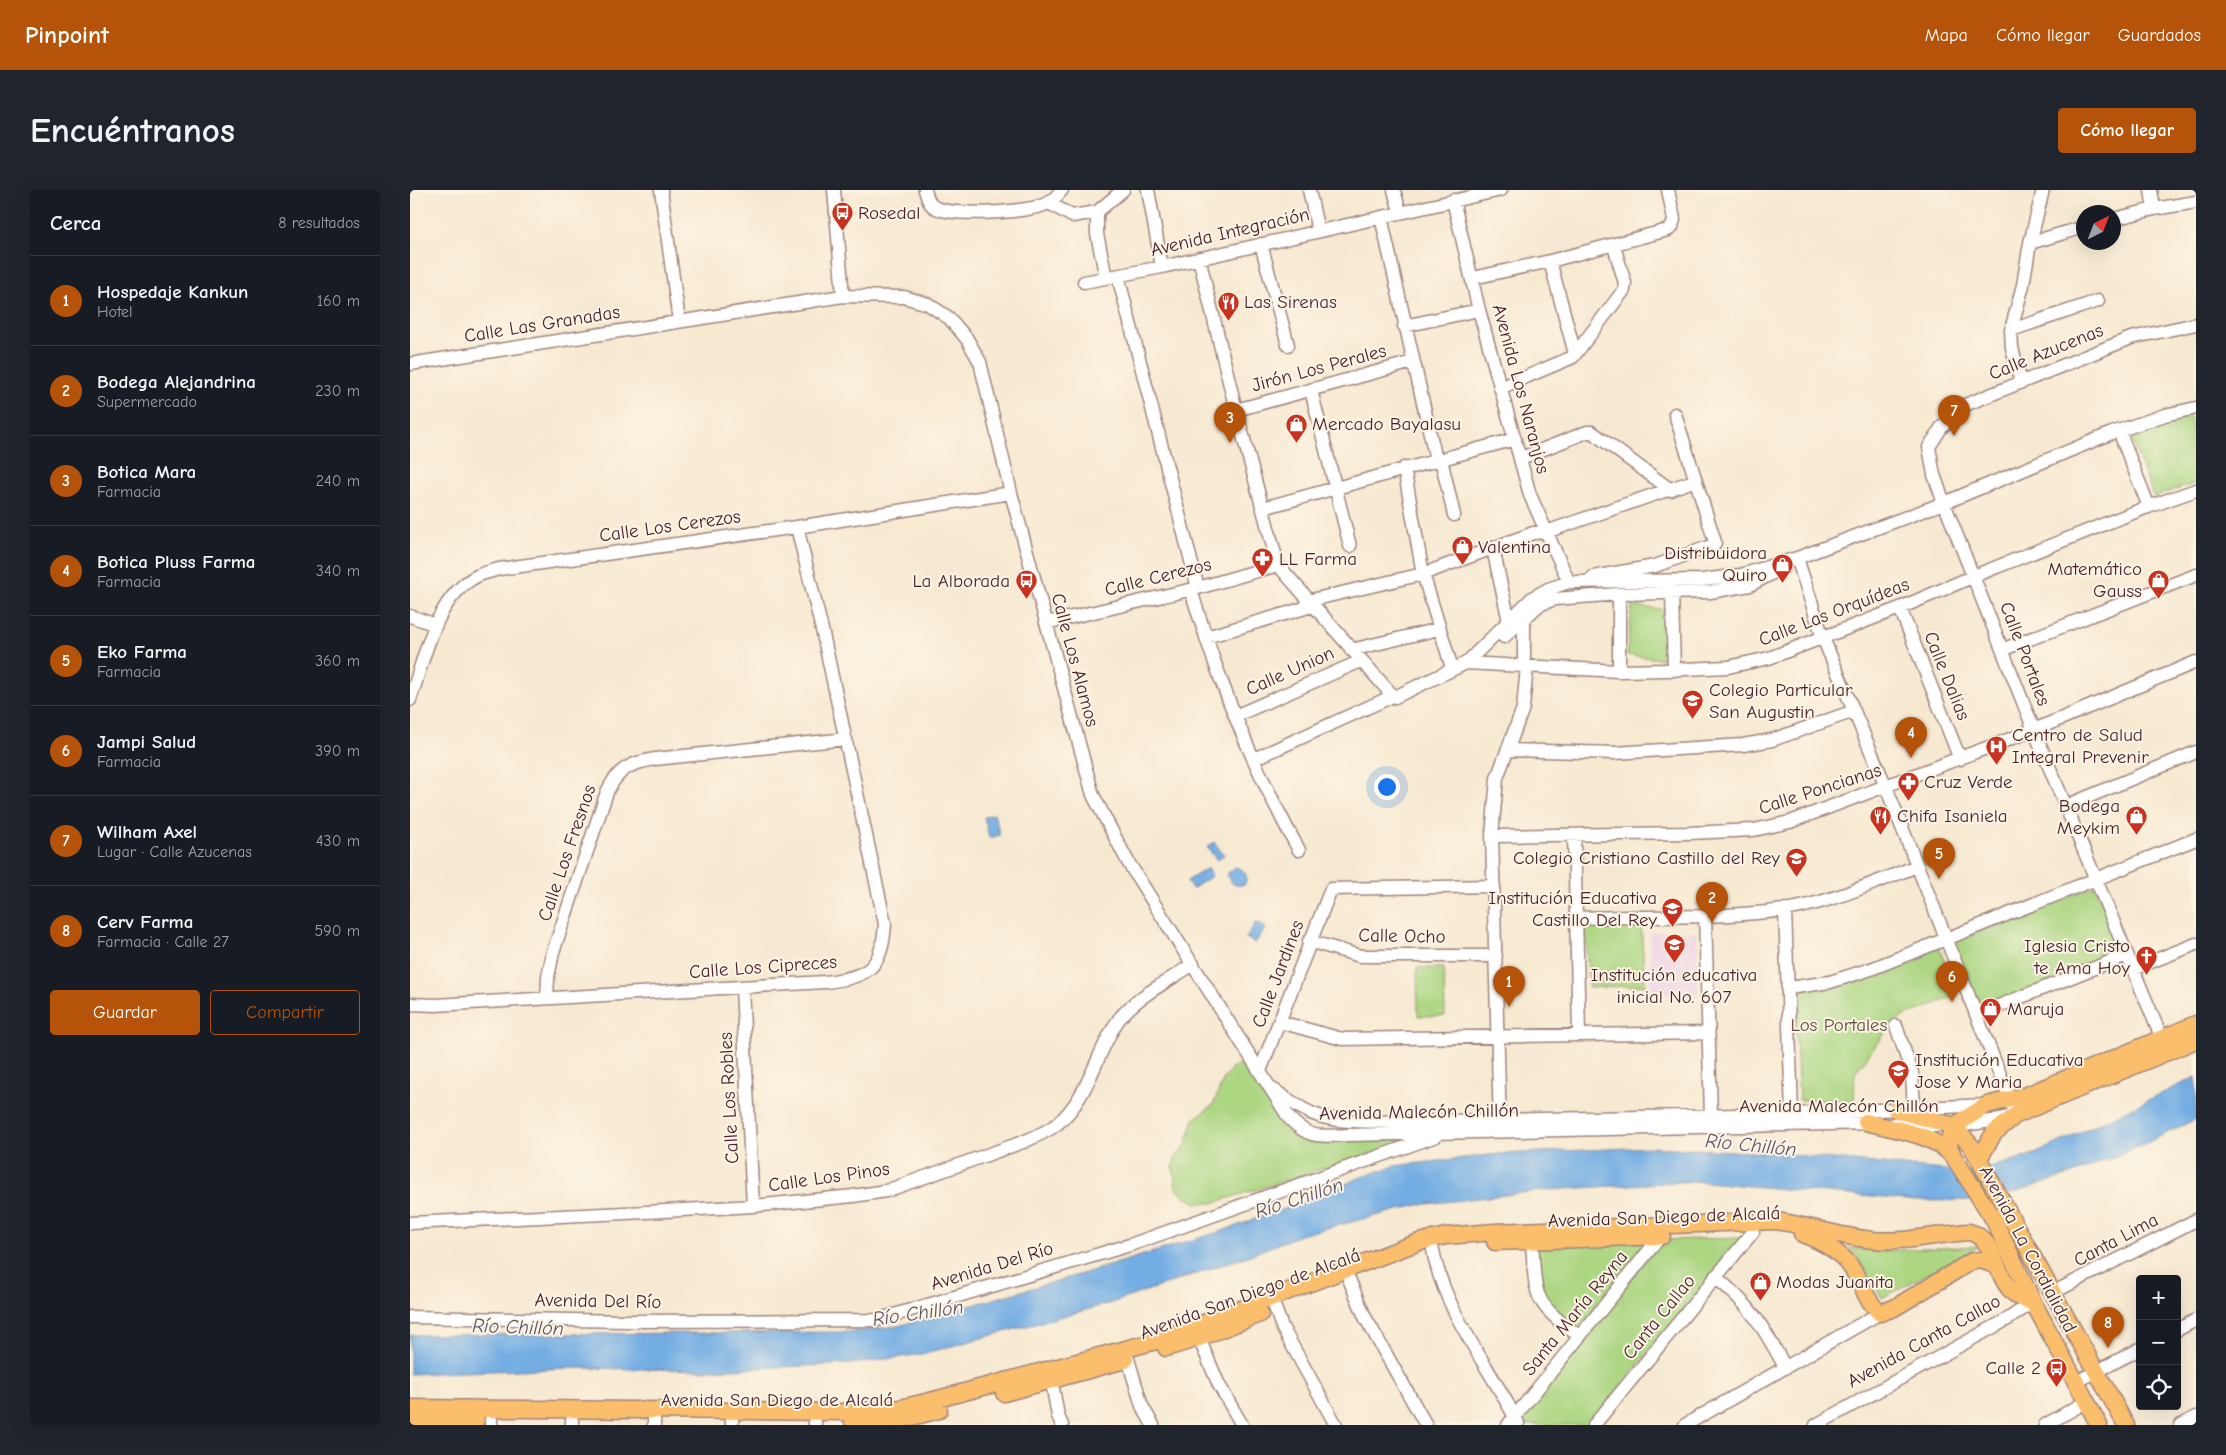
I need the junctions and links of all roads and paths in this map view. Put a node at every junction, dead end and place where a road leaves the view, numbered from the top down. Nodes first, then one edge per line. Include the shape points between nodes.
1 (662, 190) edge
2 (834, 190) edge
3 (925, 190) edge
4 (1062, 190) edge
5 (1123, 190) edge
6 (1148, 190) edge
7 (1309, 190) edge
8 (1394, 190) edge
9 (1501, 190) edge
10 (1668, 190) edge
11 (2043, 190) edge
12 (2152, 190) edge
13 (1476, 193) edge
14 (1453, 200) junction
15 (2196, 202) edge
16 (1049, 203) junction
17 (2154, 209) junction
18 (1097, 212) junction
19 (1400, 212) junction
20 (1381, 217) junction
21 (2121, 217) edge
22 (2076, 229) edge
23 (1318, 231) junction
24 (2030, 243) junction
25 (1261, 244) junction
26 (1614, 246) junction
27 (1199, 258) junction
28 (1550, 262) junction
29 (1162, 267) junction
30 (1112, 277) junction
31 (1473, 278) junction
32 (1084, 282) dead end
33 (843, 296) junction
34 (2098, 300) dead end
35 (1479, 310) junction
36 (679, 322) junction
37 (2196, 324) edge
38 (1404, 326) junction
39 (2011, 330) junction
40 (1288, 345) dead end
41 (1575, 354) junction
42 (1412, 362) junction
43 (410, 364) edge
44 (2021, 382) junction
45 (1500, 388) junction
46 (1312, 390) junction
47 (2196, 408) edge
48 (1236, 410) junction
49 (1675, 414) dead end
50 (2120, 431) junction
51 (1515, 439) junction
52 (1929, 447) joint
53 (1521, 458) junction
54 (1439, 460) junction
55 (1404, 468) junction
56 (1696, 480) junction
57 (1335, 490) junction
58 (1670, 490) junction
59 (2196, 490) edge
60 (1011, 493) junction
61 (1944, 503) junction
62 (2149, 507) junction
63 (1263, 508) junction
64 (1454, 515) dead end
65 (797, 527) junction
66 (1546, 532) junction
67 (1350, 546) dead end
68 (1493, 549) junction
69 (1797, 558) junction
70 (1278, 565) junction
71 (1422, 574) junction
72 (2196, 575) edge
73 (1974, 576) junction
74 (1570, 582) junction
75 (1195, 589) junction
76 (1672, 592) junction
77 (1619, 594) junction
78 (1310, 604) junction
79 (1900, 608) junction
80 (410, 616) edge
81 (1524, 619) junction
82 (1509, 621) junction
83 (1046, 623) junction
84 (436, 625) junction
85 (1439, 629) junction
86 (1206, 637) junction
87 (1823, 638) junction
88 (2004, 649) junction
89 (1351, 650) junction
90 (1361, 661) junction
91 (2196, 662) edge
92 (1471, 663) junction
93 (1525, 667) junction
94 (1452, 668) junction
95 (1674, 670) junction
96 (1619, 671) junction
97 (1392, 696) junction
98 (410, 700) edge
99 (1854, 711) junction
100 (1235, 716) junction
101 (2034, 730) junction
102 (846, 739) junction
103 (1508, 750) junction
104 (2196, 752) edge
105 (1254, 759) junction
106 (1960, 759) junction
107 (1886, 788) junction
108 (2066, 806) junction
109 (1574, 835) junction
110 (1492, 836) junction
111 (2196, 839) edge
112 (1299, 850) dead end
113 (1917, 866) junction
114 (2096, 879) junction
115 (1494, 886) junction
116 (1785, 910) junction
117 (1705, 915) junction
118 (1576, 918) junction
119 (1946, 938) junction
120 (1310, 941) junction
121 (2196, 944) edge
122 (2127, 955) junction
123 (1496, 956) junction
124 (1193, 964) junction
125 (2133, 969) junction
126 (742, 988) junction
127 (1789, 988) junction
128 (547, 998) junction
129 (410, 1004) edge
130 (1976, 1016) junction
131 (1280, 1022) junction
132 (2196, 1024) edge
133 (1896, 1026) dead end
134 (1708, 1033) junction
135 (1579, 1034) junction
136 (1498, 1037) junction
137 (2162, 1038) junction
138 (2196, 1040) edge
139 (1260, 1071) junction
140 (1270, 1087) junction
141 (1987, 1105) junction
142 (2013, 1107) junction
143 (1914, 1109) junction
144 (1896, 1110) junction
145 (1792, 1114) junction
146 (1712, 1115) junction
147 (1866, 1122) junction
148 (1500, 1125) junction
149 (1954, 1126) junction
150 (1446, 1133) junction
151 (1980, 1159) junction
152 (1957, 1161) junction
153 (753, 1206) junction
154 (2000, 1215) junction
155 (2196, 1220) edge
156 (410, 1223) edge
157 (1666, 1231) junction
158 (1753, 1232) junction
159 (1532, 1242) junction
160 (1433, 1250) junction
161 (1996, 1265) junction
162 (1716, 1277) junction
163 (1349, 1279) junction
164 (2052, 1293) junction
165 (2033, 1302) junction
166 (1275, 1308) junction
167 (1880, 1313) junction
168 (410, 1316) edge
169 (2196, 1320) edge
170 (2181, 1328) edge
171 (1579, 1336) junction
172 (1199, 1338) junction
173 (2136, 1351) edge
174 (1128, 1359) junction
175 (1785, 1368) junction
176 (2097, 1371) junction
177 (1050, 1374) junction
178 (2076, 1382) junction
179 (2086, 1402) junction
180 (411, 1416) edge
181 (2196, 1418) edge
182 (654, 1419) edge
183 (732, 1419) edge
184 (491, 1422) edge
185 (572, 1423) edge
186 (893, 1423) edge
187 (1514, 1423) edge
188 (815, 1424) edge
189 (1062, 1425) edge
190 (1153, 1425) edge
191 (1242, 1425) edge
192 (1336, 1425) edge
193 (1426, 1425) edge
194 (1594, 1425) edge
195 (1685, 1425) edge
196 (1816, 1425) edge
197 (2045, 1425) edge
198 (2099, 1425) edge
199 (2126, 1425) edge
200 (2181, 1425) edge

1 - 36 street
2 - 33 street
3 - 16 street via 934,206 972,212 1002,213
4 - 16 street
5 - 18 street
6 - 29 street
7 - 23 street
8 - 19 street
9 - 13 street, Avenida Integración
10 - 26 street via 1674,219 1670,229
11 - 24 street
12 - 17 street
13 - 14 street, Avenida Integración
14 - 19 street, Avenida Integración
14 - 31 street, Avenida Los Naranjos
15 - 17 street
16 - 18 street via 1072,216
17 - 21 street
18 - 30 street via 1097,234
19 - 20 street, Avenida Integración
20 - 23 street, Avenida Integración
20 - 38 street
22 - 24 street
23 - 25 street, Avenida Integración
24 - 39 street
25 - 27 street, Avenida Integración
25 - 40 street
26 - 28 street
26 - 41 street via 1625,283 1624,290
27 - 29 street, Avenida Integración
27 - 48 street
28 - 31 street
28 - 41 street
29 - 30 street, Avenida Integración
30 - 32 street, Avenida Integración
30 - 75 street
31 - 35 street, Avenida Los Naranjos
33 - 36 street, Calle Las Granadas
33 - 60 street, Calle Los Alamos via 904,297 928,304 949,318 967,339 980,362
34 - 39 street
35 - 38 street
35 - 45 street, Avenida Los Naranjos
36 - 43 street, Calle Las Granadas
37 - 44 street, Calle Azucenas via 2131,338
38 - 42 street
39 - 44 street
41 - 45 street
42 - 46 street, Jirón Los Perales
42 - 54 street
44 - 52 street, Calle Azucenas via 1965,405 1941,428
45 - 51 street, Avenida Los Naranjos
46 - 48 street, Jirón Los Perales
46 - 57 street
47 - 50 street
48 - 63 street
49 - 56 street
50 - 61 street
50 - 62 street
51 - 53 street, Avenida Los Naranjos
51 - 54 street
52 - 61 street, Calle Portales
53 - 58 street via 1592,432
53 - 66 street, Avenida Los Naranjos via 1530,496
54 - 55 street
54 - 64 street
55 - 57 street
55 - 71 street
56 - 58 street
56 - 74 street via 1714,545 1655,566
57 - 63 street
57 - 67 street
58 - 66 street
59 - 62 street, Calle Las Orquídeas
60 - 65 street, Calle Los Cerezos
60 - 83 street, Calle Los Alamos
61 - 69 street
61 - 73 street, Calle Portales
62 - 73 street, Calle Las Orquídeas
63 - 70 street
65 - 84 street, Calle Los Cerezos via 499,569 477,576 457,590
65 - 102 street, Calle Los Cipreces
66 - 68 street
66 - 74 street, Avenida Los Naranjos
68 - 71 street
68 - 82 street
69 - 74 street via 1741,575 1703,580
69 - 76 street via 1750,585 1710,592
69 - 87 street
70 - 75 street, Calle Cerezos
70 - 78 street
71 - 78 street
71 - 85 street
72 - 88 street
73 - 79 street, Calle Las Orquídeas
73 - 88 street, Calle Portales
74 - 82 street via 1537,595
75 - 83 street, Calle Cerezos
75 - 86 street
76 - 77 street
76 - 95 street
77 - 81 street via 1555,599 1540,605
77 - 96 street
78 - 86 street
78 - 89 street
79 - 87 street, Calle Las Orquídeas
79 - 106 street, Calle Dalias
80 - 84 street
81 - 92 street
81 - 93 street
82 - 92 street
83 - 124 street, Calle Los Alamos via 1093,795 1128,862
84 - 98 street, Calle Los Cerezos
85 - 89 street
85 - 94 street
86 - 100 street
87 - 95 street, Calle Las Orquídeas via 1737,666
87 - 99 street
88 - 101 street, Calle Portales
89 - 90 street
90 - 97 street
90 - 100 street, Calle Union
91 - 101 street, Calle Poncianas
92 - 93 street, Calle Las Orquídeas
92 - 94 street
93 - 96 street, Calle Las Orquídeas
93 - 103 street via 1523,708
94 - 97 street
95 - 96 street, Calle Las Orquídeas
97 - 105 street
99 - 103 street via 1772,740 1743,745 1614,753
99 - 107 street
100 - 105 street
101 - 106 street, Calle Poncianas
101 - 108 street, Calle Portales
102 - 126 street, Calle Los Cipreces via 885,924 877,961 864,974 849,980
102 - 128 street, Calle Los Fresnos via 655,759 625,768 614,778 600,811 553,952
103 - 110 street via 1497,778
104 - 108 street
105 - 112 street
106 - 107 street, Calle Poncianas
107 - 109 street, Calle Poncianas via 1790,822 1754,830
107 - 113 street
108 - 114 street, Calle Portales
109 - 110 street, Calle Poncianas
109 - 118 street
110 - 115 street
111 - 114 street
113 - 116 street via 1839,895
113 - 119 street
114 - 119 street
114 - 122 street, Calle Portales
115 - 120 street, Calle Jardines via 1331,889
115 - 123 street
116 - 117 street
116 - 127 street
117 - 118 street
117 - 134 street
118 - 135 street
119 - 127 street via 1872,969 1830,982
119 - 130 street
120 - 123 street, Calle Ocho via 1360,956
120 - 131 street, Calle Jardines
121 - 125 street
122 - 125 street, Calle Portales
122 - 130 street
123 - 136 street
124 - 139 street, Calle Los Alamos
124 - 153 street, Calle Los Pinos via 1132,1005 1120,1018 1082,1094 1058,1124 1042,1134 886,1191
125 - 137 street, Calle Portales
126 - 128 street, Calle Los Cipreces
126 - 153 street, Calle Los Robles
127 - 145 street
128 - 129 street, Calle Los Cipreces
130 - 142 street
131 - 136 street via 1342,1039
131 - 139 street, Calle Jardines
132 - 137 main road, Avenida Malecón Chillón
133 - 143 street via 1912,1073
134 - 135 street
134 - 146 street
135 - 136 street
136 - 148 street
137 - 142 main road, Avenida Malecón Chillón via 2027,1095
138 - 142 main road, Avenida Malecón Chillón
139 - 140 street, Calle Los Alamos
140 - 148 street, Avenida Malecón Chillón via 1316,1115 1348,1120
140 - 150 street, Avenida Malecón Chillón via 1302,1132 1316,1136
141 - 142 main road, Avenida Malecón Chillón
141 - 143 street, Avenida Malecón Chillón
141 - 149 main road
142 - 149 street, Avenida Malecón Chillón via 1992,1121
142 - 151 main road, Avenida La Cordialidad
143 - 144 street, Avenida Malecón Chillón
144 - 145 street, Avenida Malecón Chillón
144 - 149 main road
145 - 146 street, Avenida Malecón Chillón
146 - 148 street, Avenida Malecón Chillón
147 - 148 street, Avenida Malecón Chillón
147 - 149 street, Avenida Malecón Chillón
147 - 152 main road via 1930,1140 1944,1147
148 - 150 street, Avenida Malecón Chillón
149 - 151 main road
149 - 152 main road, Avenida La Cordialidad via 1949,1146
150 - 168 street, Avenida Del Río via 1130,1245 877,1320 627,1321
151 - 154 main road, Avenida La Cordialidad
152 - 154 main road, Avenida La Cordialidad
153 - 156 street, Calle Los Pinos
154 - 164 main road, Avenida La Cordialidad
154 - 165 main road, Avenida La Cordialidad
155 - 164 street, Canta Lima
157 - 158 main road, Avenida San Diego de Alcalá
157 - 159 main road, Avenida San Diego de Alcalá
157 - 161 main road, Avenida San Diego de Alcalá via 1775,1221 1874,1240 1969,1232 1978,1234 1986,1242
157 - 171 street, Santa María Reyna
157 - 177 main road, Avenida San Diego de Alcalá via 1494,1232 1419,1242 1156,1341
158 - 162 street, Canta Callao
158 - 167 main road, Avenida San Diego de Alcalá via 1803,1234 1827,1246 1848,1264 1870,1304
159 - 160 main road, Avenida San Diego de Alcalá via 1474,1242
159 - 171 street via 1539,1300 1553,1317
160 - 163 main road, Avenida San Diego de Alcalá
160 - 187 street via 1441,1282 1451,1304
161 - 165 main road, Avenida San Diego de Alcalá via 2014,1296
161 - 167 main road via 1980,1260 1972,1262
162 - 175 street via 1752,1311
162 - 194 street, Canta Callao
163 - 166 main road, Avenida San Diego de Alcalá
163 - 193 street via 1365,1317
164 - 165 main road, Avenida Canta Callao
164 - 176 main road, Avenida La Cordialidad
165 - 178 main road, Avenida La Cordialidad
165 - 196 street, Avenida Canta Callao
166 - 172 main road, Avenida San Diego de Alcalá
166 - 192 street via 1282,1327
167 - 175 street
169 - 170 street
171 - 187 street, Santa María Reyna
172 - 174 main road, Avenida San Diego de Alcalá
172 - 191 street via 1219,1385
173 - 176 street
174 - 177 main road, Avenida San Diego de Alcalá
174 - 190 street via 1142,1406
175 - 195 street
176 - 178 street
176 - 199 main road, Avenida La Cordialidad
177 - 183 main road, Avenida San Diego de Alcalá via 901,1408
177 - 186 main road, Avenida San Diego de Alcalá
177 - 189 street
178 - 179 main road, Avenida La Cordialidad
179 - 197 street
179 - 198 main road, Avenida La Cordialidad
180 - 182 main road, Avenida San Diego de Alcalá
180 - 184 main road, Avenida San Diego de Alcalá
181 - 200 street
182 - 183 main road, Avenida San Diego de Alcalá
182 - 185 main road, Avenida San Diego de Alcalá
183 - 188 main road, Avenida San Diego de Alcalá
184 - 185 main road, Avenida San Diego de Alcalá
186 - 188 main road, Avenida San Diego de Alcalá

